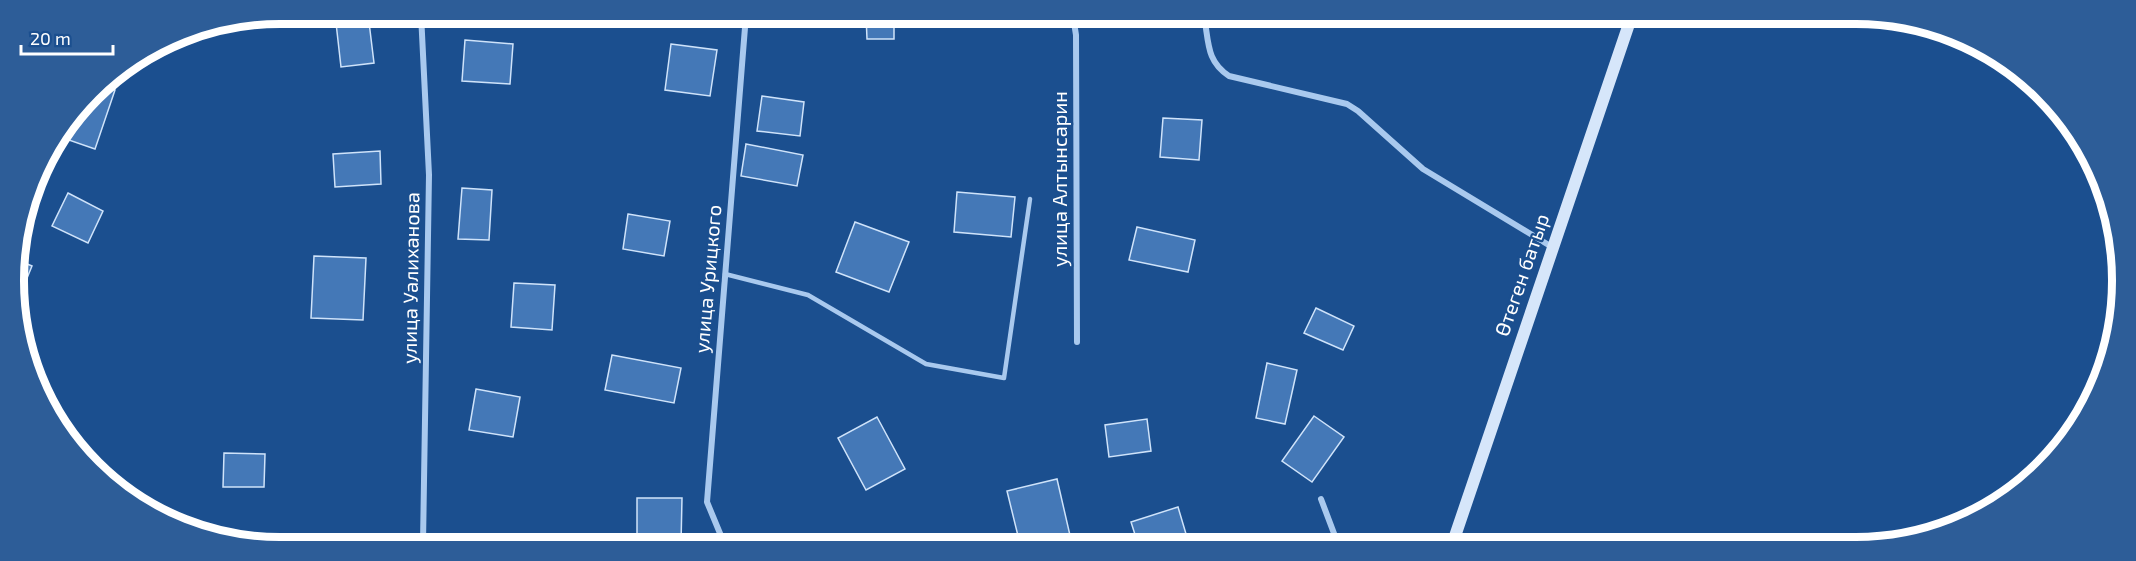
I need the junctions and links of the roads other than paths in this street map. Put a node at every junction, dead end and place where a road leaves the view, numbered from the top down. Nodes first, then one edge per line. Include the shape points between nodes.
1 (421, 24) edge
2 (745, 24) edge
3 (1074, 24) edge
4 (1205, 24) edge
5 (1629, 24) edge
6 (1030, 199) dead end
7 (1552, 247) junction
8 (725, 274) junction
9 (1077, 342) dead end
10 (1321, 500) dead end
11 (423, 537) edge
12 (722, 537) edge
13 (1335, 537) edge
14 (1454, 537) edge

1 - 11 street, улица Уалиханова via 429,176
2 - 8 street, улица Урицкого
3 - 9 street, улица Алтынсарин
4 - 7 street via 1212,60 1218,69 1229,76 1347,104 1423,169
5 - 7 street, Өтеген батыр
6 - 8 lane via 1004,378 926,364 808,295
7 - 14 street, Өтеген батыр
8 - 12 street, улица Урицкого via 707,502
10 - 13 street

